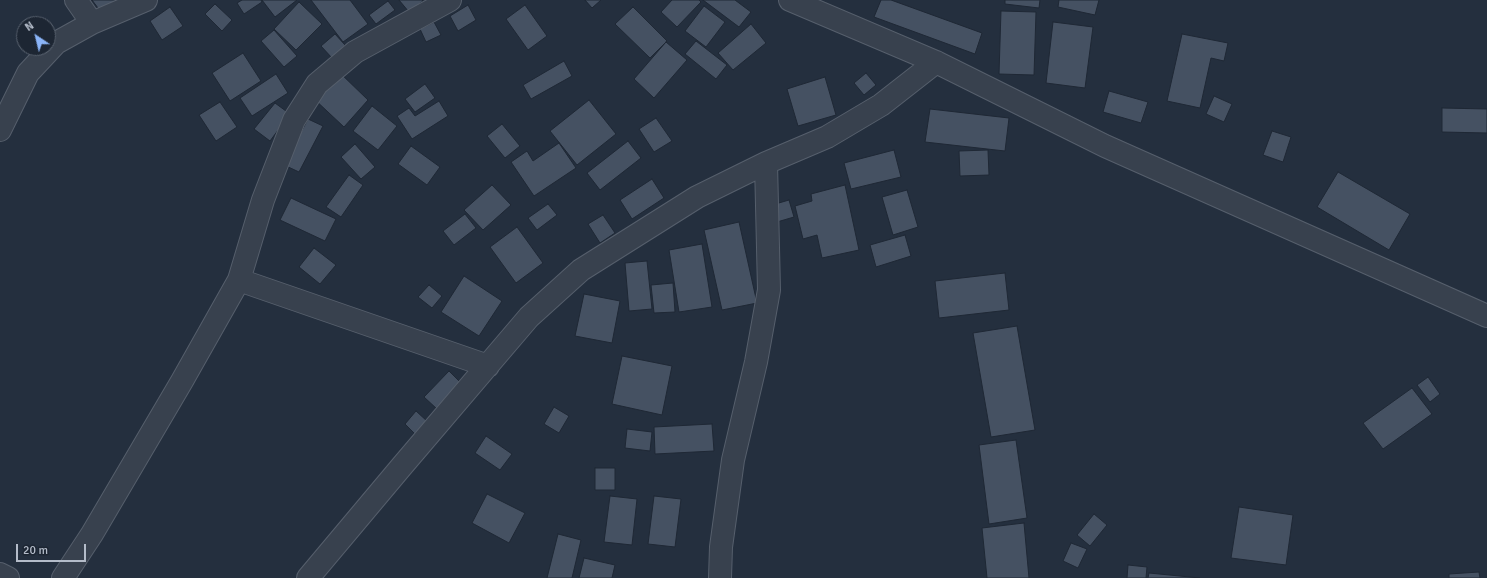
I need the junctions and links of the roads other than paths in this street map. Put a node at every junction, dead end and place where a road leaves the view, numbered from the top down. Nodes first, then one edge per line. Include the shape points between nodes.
1 (76, 0) edge
2 (146, 0) edge
3 (450, 0) edge
4 (790, 0) edge
5 (92, 23) junction
6 (936, 62) junction
7 (0, 128) edge
8 (766, 163) junction
9 (239, 280) junction
10 (1487, 316) edge
11 (488, 366) junction
12 (0, 574) edge
13 (8, 578) edge
14 (63, 578) edge
15 (308, 578) edge
16 (720, 578) edge

1 - 5 street
2 - 5 street
3 - 9 street via 355,52 317,84 294,120 263,200
4 - 6 street
5 - 7 street via 56,43 28,73
6 - 8 street via 881,105 827,137
6 - 10 street via 1105,146
8 - 11 street via 697,197 581,270 530,317
8 - 16 street via 769,290 756,362 733,460 721,546
9 - 11 street
9 - 14 street via 92,534
11 - 15 street
12 - 13 street

